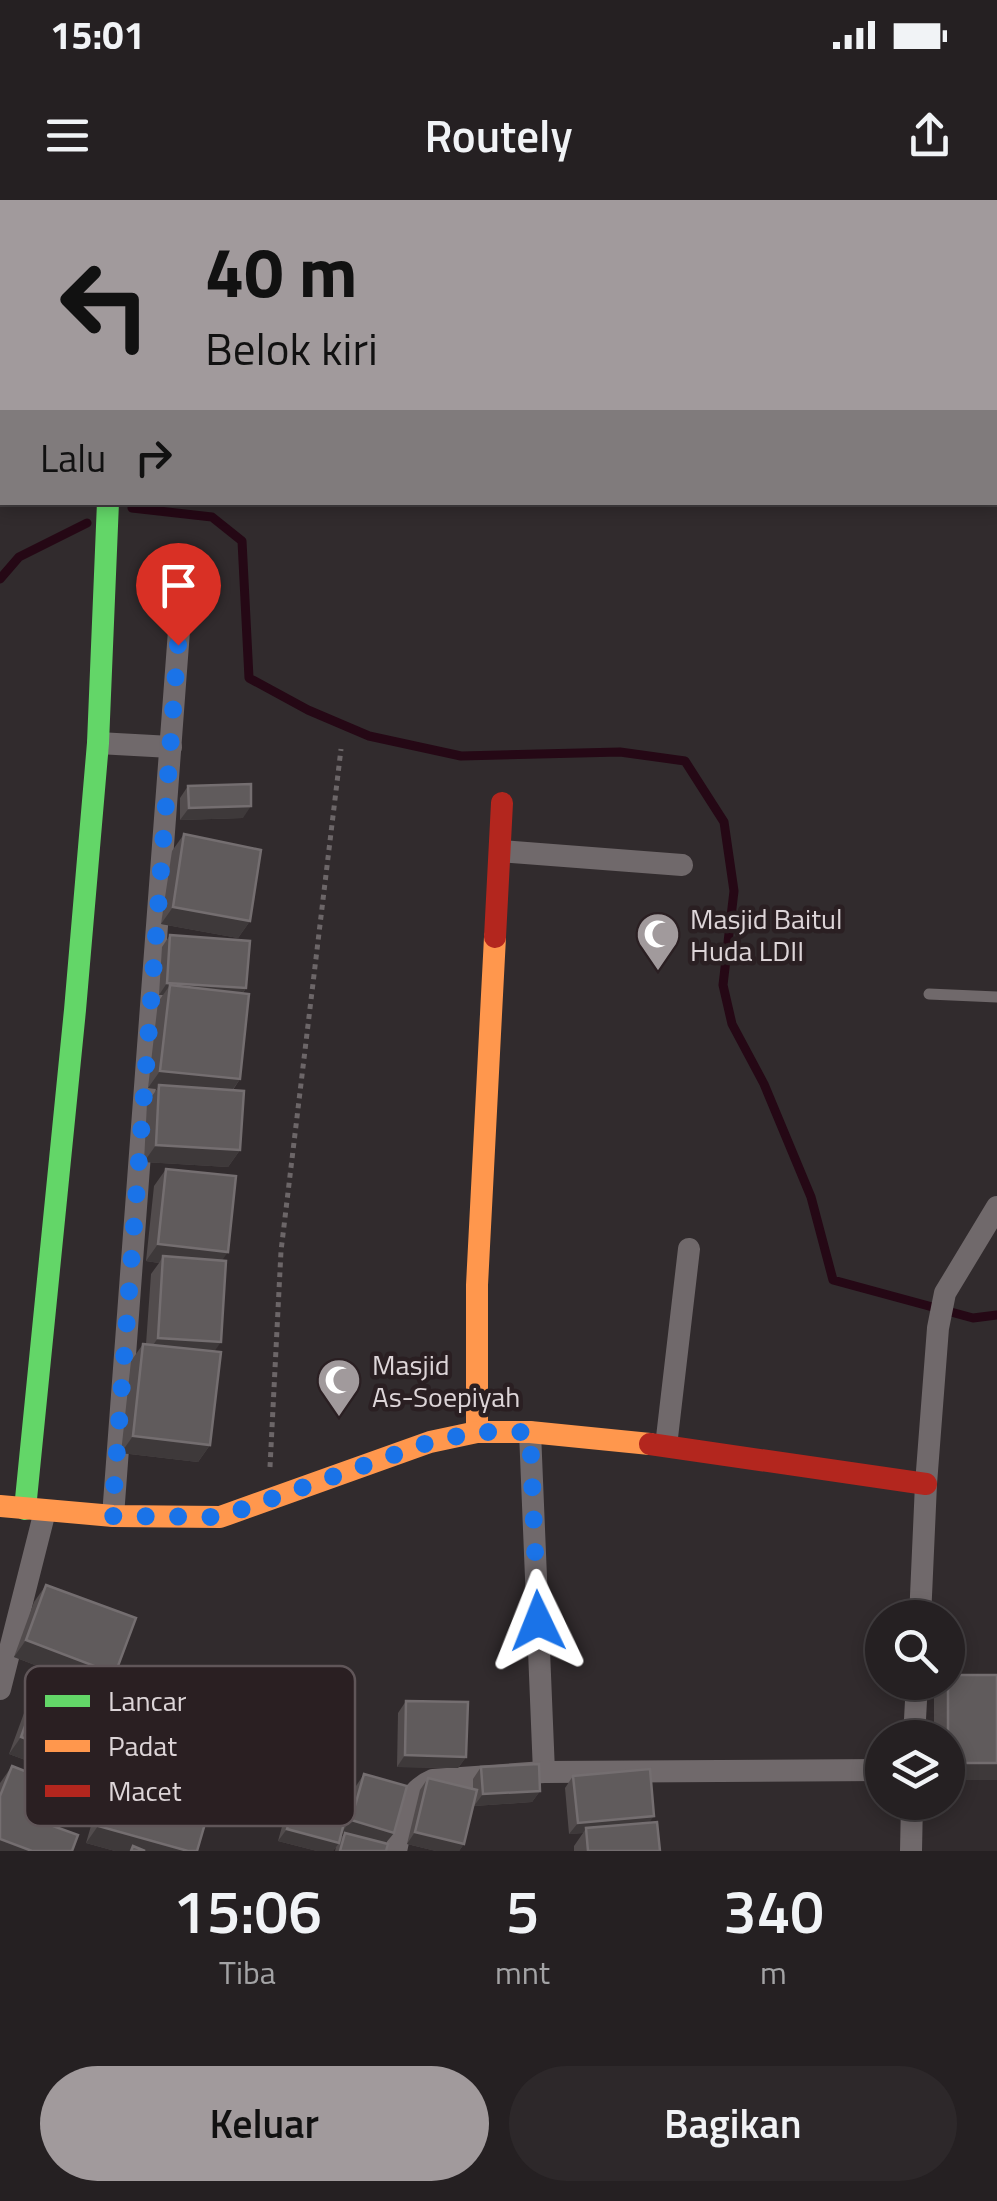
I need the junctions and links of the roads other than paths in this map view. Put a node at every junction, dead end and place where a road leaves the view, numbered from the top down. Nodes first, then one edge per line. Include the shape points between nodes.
1 (108, 505) edge
2 (182, 578) dead end
3 (98, 743) junction
4 (171, 747) junction
5 (502, 803) dead end
6 (500, 852) junction
7 (682, 865) dead end
8 (929, 994) dead end
9 (997, 997) edge
10 (997, 1207) edge
11 (689, 1248) dead end
12 (477, 1432) junction
13 (530, 1432) junction
14 (666, 1446) junction
15 (926, 1484) junction
16 (0, 1506) edge
17 (35, 1510) junction
18 (112, 1516) junction
19 (921, 1600) edge
20 (0, 1688) edge
21 (865, 1770) edge
22 (544, 1772) junction
23 (912, 1820) edge
24 (396, 1851) edge
25 (911, 1851) edge

1 - 3 street
2 - 4 street
3 - 4 street
3 - 17 street
4 - 18 street
5 - 6 street
6 - 7 street
6 - 12 street via 477,1286
8 - 9 lane
10 - 15 street via 945,1293
11 - 14 street
12 - 13 street
12 - 18 street via 430,1442 220,1517
13 - 14 street
13 - 22 street
14 - 15 street
15 - 19 street
16 - 17 street
17 - 18 street
17 - 20 street
21 - 22 street
22 - 24 street via 421,1785 412,1794
23 - 25 street

